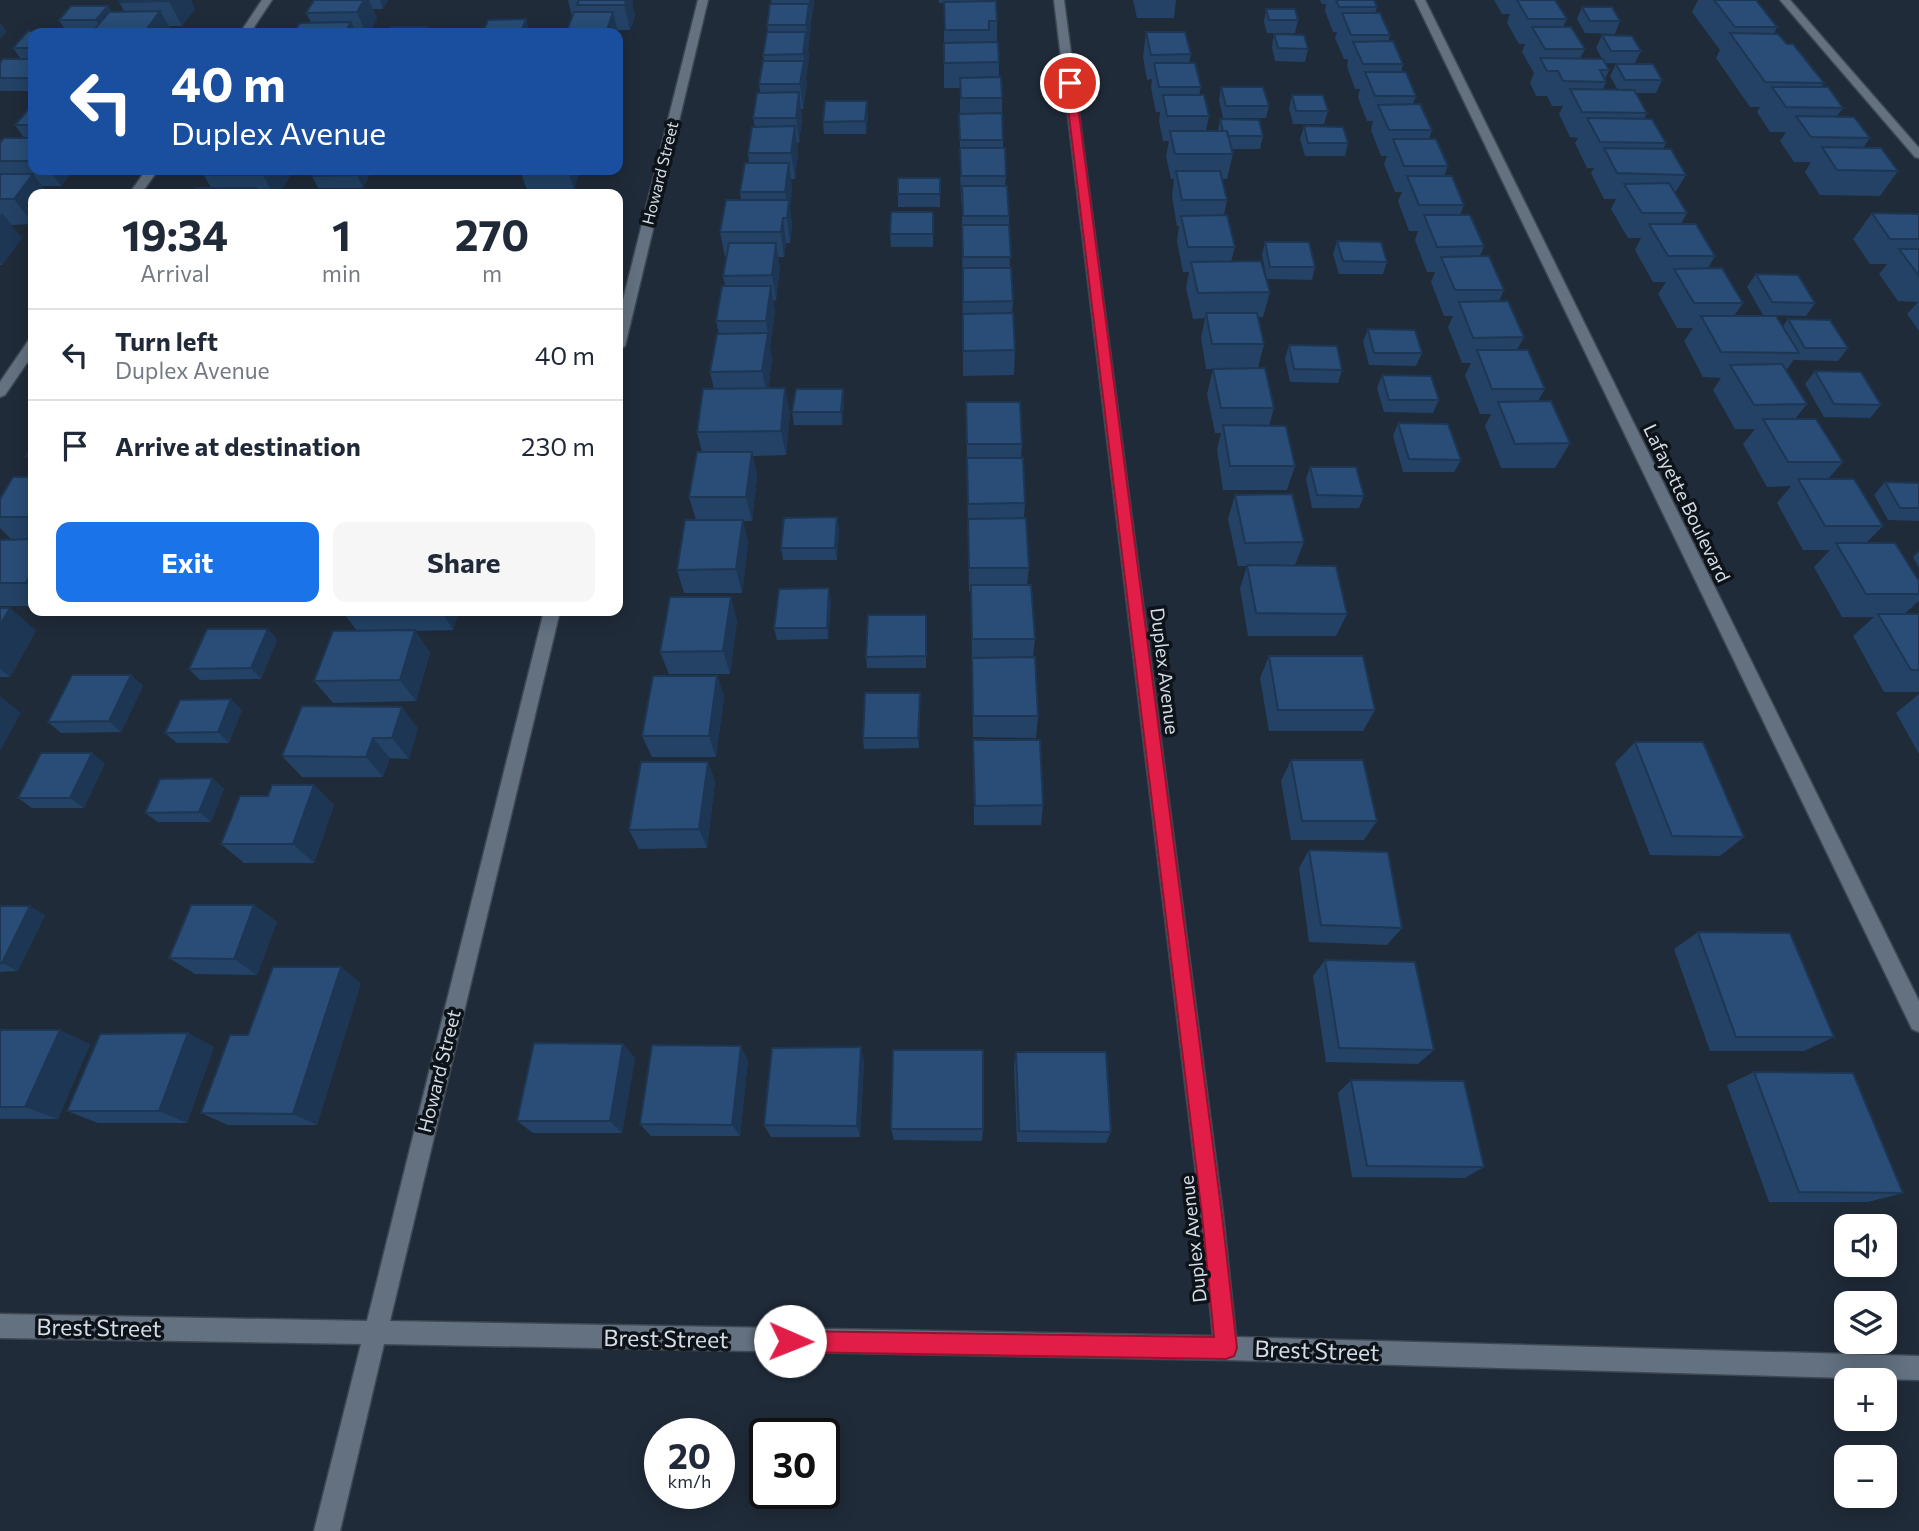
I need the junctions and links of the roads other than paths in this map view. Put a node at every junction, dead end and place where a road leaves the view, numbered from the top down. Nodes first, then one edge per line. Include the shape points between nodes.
1 (267, 0) edge
2 (703, 0) edge
3 (1059, 0) edge
4 (1420, 0) edge
5 (1785, 0) edge
6 (248, 28) edge
7 (1919, 155) edge
8 (623, 326) edge
9 (28, 351) edge
10 (0, 392) edge
11 (551, 616) edge
12 (1919, 1022) edge
13 (0, 1326) edge
14 (375, 1334) junction
15 (1226, 1348) junction
16 (1919, 1368) edge
17 (327, 1531) edge

1 - 6 street
2 - 8 street, Howard Street
3 - 15 street, Duplex Avenue
4 - 12 street, Lafayette Boulevard
5 - 7 street
9 - 10 street
11 - 14 street, Howard Street
13 - 14 street, Brest Street
14 - 15 street, Brest Street
14 - 17 street, Howard Street
15 - 16 street, Brest Street

